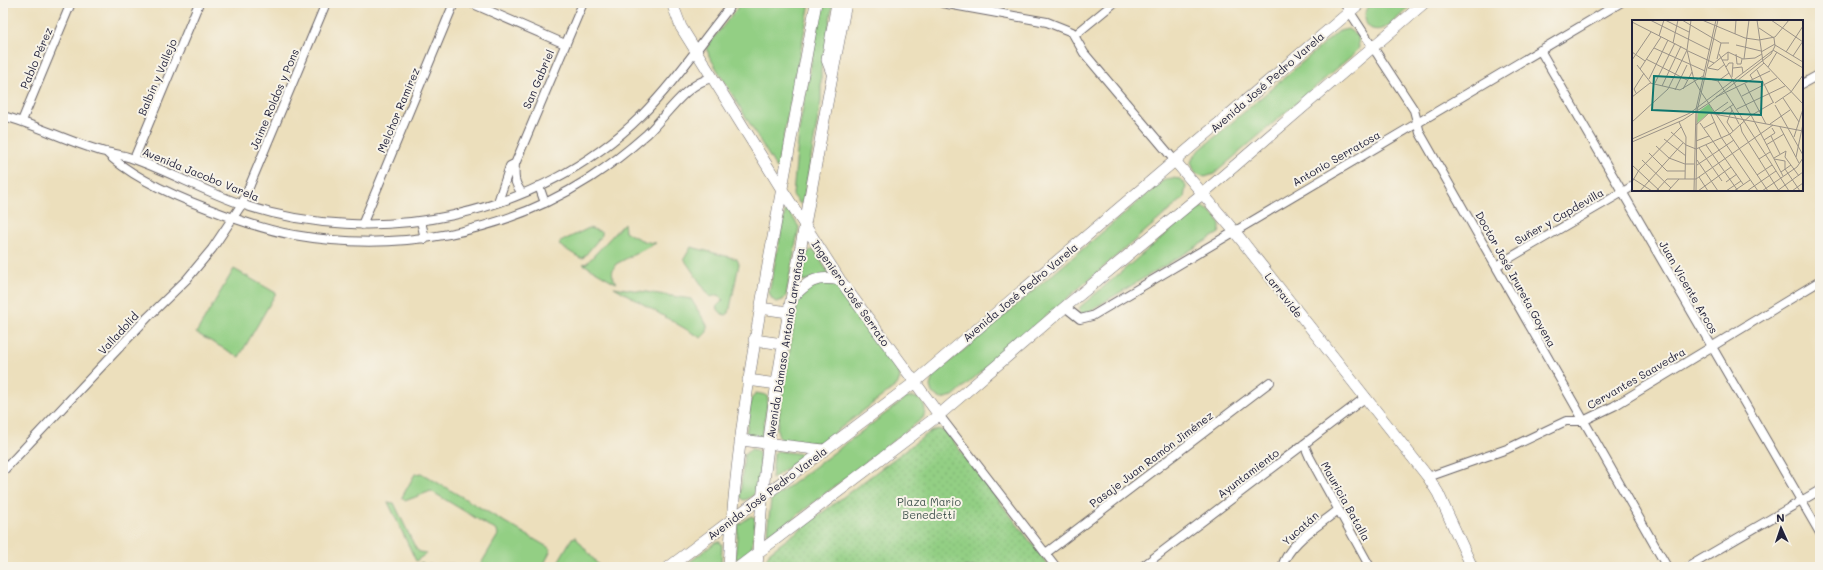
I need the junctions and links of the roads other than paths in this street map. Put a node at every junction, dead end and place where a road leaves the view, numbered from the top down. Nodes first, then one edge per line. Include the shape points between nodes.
1 (71, 3) edge
2 (199, 3) edge
3 (326, 3) edge
4 (454, 3) edge
5 (470, 3) edge
6 (583, 3) edge
7 (672, 3) edge
8 (733, 3) edge
9 (816, 3) edge
10 (837, 3) edge
11 (846, 3) edge
12 (942, 3) edge
13 (1114, 3) edge
14 (1360, 3) edge
15 (1424, 3) edge
16 (1620, 3) edge
17 (1347, 7) edge
18 (1076, 36) junction
19 (565, 44) junction
20 (1372, 46) junction
21 (695, 50) junction
22 (1540, 50) junction
23 (832, 74) junction
24 (1820, 74) edge
25 (712, 78) junction
26 (1803, 83) edge
27 (3, 116) edge
28 (22, 121) junction
29 (1417, 122) junction
30 (106, 152) junction
31 (134, 159) junction
32 (1176, 161) junction
33 (515, 164) junction
34 (538, 186) junction
35 (1632, 187) edge
36 (781, 188) junction
37 (522, 193) junction
38 (1622, 193) junction
39 (1202, 194) junction
40 (498, 202) junction
41 (545, 203) junction
42 (242, 204) junction
43 (233, 218) junction
44 (421, 221) junction
45 (362, 225) junction
46 (804, 226) junction
47 (1235, 232) junction
48 (425, 239) junction
49 (1496, 266) junction
50 (840, 280) junction
51 (1820, 280) edge
52 (790, 300) junction
53 (1065, 307) junction
54 (760, 308) junction
55 (788, 312) junction
56 (754, 340) junction
57 (783, 344) junction
58 (1711, 347) junction
59 (748, 380) junction
60 (915, 382) junction
61 (1270, 382) dead end
62 (777, 384) junction
63 (1366, 397) junction
64 (939, 415) junction
65 (1583, 421) junction
66 (741, 440) junction
67 (768, 443) junction
68 (1304, 444) junction
69 (823, 450) junction
70 (3, 471) edge
71 (1428, 477) junction
72 (1820, 490) edge
73 (763, 496) junction
74 (1802, 501) junction
75 (1338, 510) junction
76 (731, 520) junction
77 (1820, 533) edge
78 (758, 553) junction
79 (1046, 553) junction
80 (1663, 566) edge
81 (669, 567) edge
82 (729, 567) edge
83 (739, 567) edge
84 (757, 567) edge
85 (1056, 567) edge
86 (1142, 567) edge
87 (1282, 567) edge
88 (1370, 567) edge
89 (1472, 567) edge
90 (1688, 567) edge

1 - 28 street, Pablo Pérez
2 - 31 street, Balbín y Vallejo
3 - 42 street, Jaime Roldos y Pons
4 - 45 street, Melchor Ramírez
5 - 19 street
6 - 19 street, San Gabriel
7 - 21 street, Ingeniero José Serrato via 681,27
8 - 21 street, Avenida Jacobo Varela
9 - 36 street
10 - 23 street via 827,60
11 - 23 street, Avenida Dámaso Antonio Larrañaga
12 - 18 street via 1047,22 1066,28
13 - 18 street
14 - 17 street, Avenida José Pedro Varela
15 - 20 street
16 - 22 street, Antonio Serratosa
17 - 20 street, Doctor José Irureta Goyena
17 - 32 street, Avenida José Pedro Varela
18 - 32 street, Larravide via 1084,53
19 - 33 street, San Gabriel
20 - 29 street, Doctor José Irureta Goyena via 1414,110
20 - 39 street
21 - 25 street, Ingeniero José Serrato
21 - 34 street, Avenida Jacobo Varela via 677,76 631,125 588,158
22 - 29 street, Antonio Serratosa
22 - 38 street, Juan Vicente Arcos
23 - 46 street, Avenida Dámaso Antonio Larrañaga
24 - 26 street
25 - 36 street, Ingeniero José Serrato
25 - 41 street, Avenida Jacobo Varela via 698,83 686,92 652,129 591,178
27 - 28 street, Avenida Jacobo Varela
28 - 30 street, Avenida Jacobo Varela
29 - 47 street, Antonio Serratosa
29 - 49 street, Doctor José Irureta Goyena via 1420,133
30 - 31 street, Avenida Jacobo Varela
30 - 43 street, Avenida Jacobo Varela via 140,177 180,198
31 - 42 street, Avenida Jacobo Varela
32 - 39 street, Larravide
32 - 60 street, Avenida José Pedro Varela
33 - 37 street, San Gabriel via 514,178
33 - 40 street, San Gabriel via 510,166
34 - 37 street, Avenida Jacobo Varela
34 - 41 street
35 - 38 street, Suñer y Capdevilla
36 - 46 street, Ingeniero José Serrato
36 - 54 street
37 - 40 street, Avenida Jacobo Varela
38 - 49 street, Suñer y Capdevilla
38 - 58 street, Juan Vicente Arcos
39 - 47 street, Larravide
39 - 53 street
40 - 44 street, Avenida Jacobo Varela via 461,214
41 - 48 street, Avenida Jacobo Varela via 497,222
42 - 43 street, Valladolid
42 - 45 street, Avenida Jacobo Varela via 306,219
43 - 48 street, Avenida Jacobo Varela via 292,235 324,240 372,242
43 - 70 street, Valladolid via 187,279
44 - 45 street, Avenida Jacobo Varela
44 - 48 street
46 - 50 street, Ingeniero José Serrato
46 - 52 street, Avenida Dámaso Antonio Larrañaga
47 - 53 street, Antonio Serratosa via 1092,316 1080,319
47 - 63 street, Larravide
49 - 65 street, Doctor José Irureta Goyena
50 - 52 street via 815,280 804,285
50 - 60 street, Ingeniero José Serrato
51 - 58 street, Cervantes Saavedra
52 - 55 street, Avenida Dámaso Antonio Larrañaga
53 - 64 street
54 - 55 street
54 - 56 street
55 - 57 street, Avenida Dámaso Antonio Larrañaga
56 - 57 street
56 - 59 street
57 - 62 street, Avenida Dámaso Antonio Larrañaga
58 - 65 street, Cervantes Saavedra via 1614,406
58 - 74 street, Juan Vicente Arcos
59 - 62 street
59 - 66 street
60 - 64 street, Ingeniero José Serrato
60 - 69 street, Avenida José Pedro Varela
61 - 79 street, Pasaje Juan Ramón Jiménez
62 - 67 street, Avenida Dámaso Antonio Larrañaga
63 - 68 street, Ayuntamiento
63 - 71 street, Larravide
64 - 78 street
64 - 79 street, Ingeniero José Serrato
65 - 71 street, Cervantes Saavedra via 1566,421 1507,449
65 - 80 street, Doctor José Irureta Goyena
66 - 67 street
66 - 76 street
67 - 69 street
67 - 73 street, Avenida Dámaso Antonio Larrañaga
68 - 75 street, Mauricia Batalla
68 - 86 street, Ayuntamiento
69 - 73 street, Avenida José Pedro Varela
71 - 89 street, Larravide
72 - 74 street
73 - 76 street, Avenida José Pedro Varela
73 - 78 street, Avenida Dámaso Antonio Larrañaga
74 - 77 street, Juan Vicente Arcos
74 - 90 street
75 - 87 street, Yucatán via 1295,545
75 - 88 street, Mauricia Batalla
76 - 81 street, Avenida José Pedro Varela
76 - 82 street
78 - 83 street
78 - 84 street, Avenida Dámaso Antonio Larrañaga
79 - 85 street, Ingeniero José Serrato

